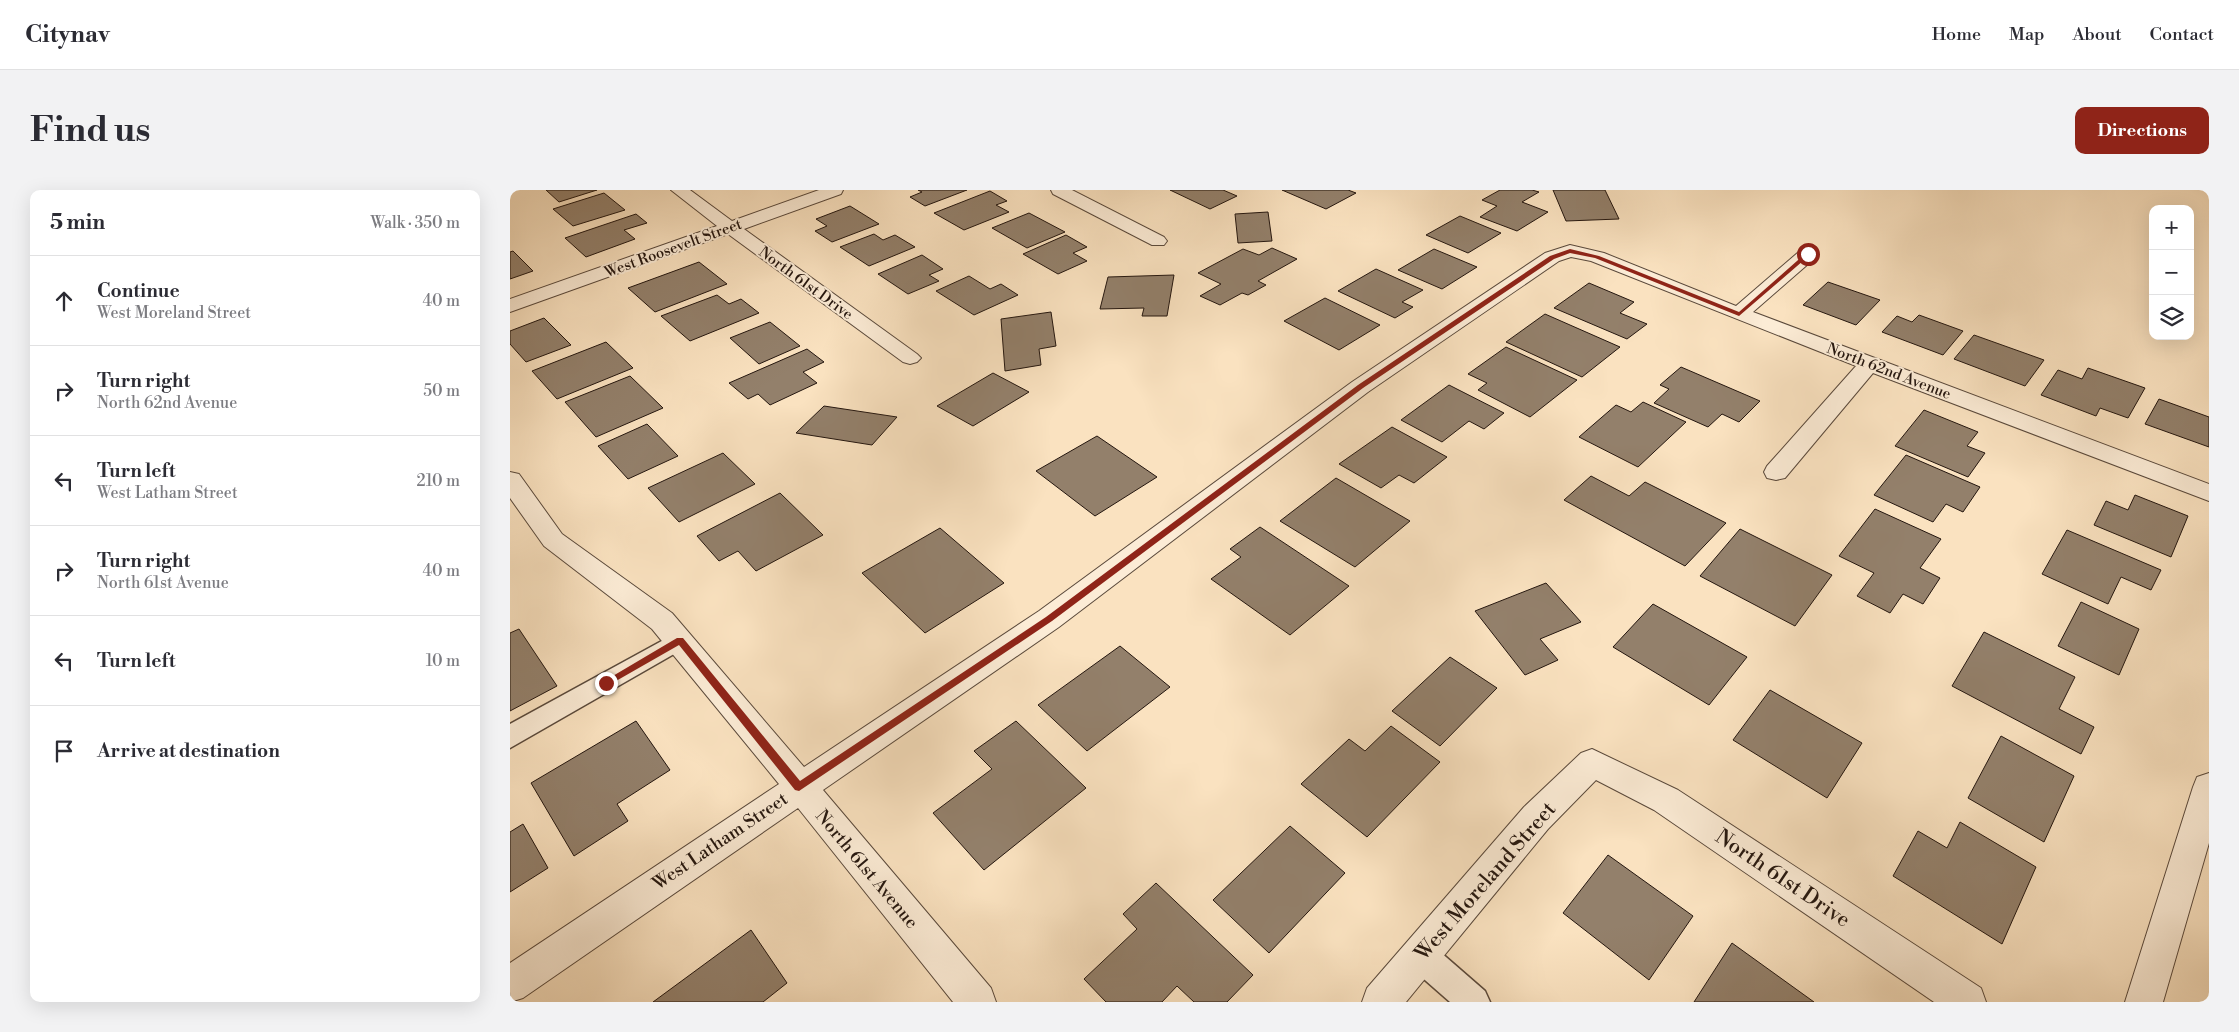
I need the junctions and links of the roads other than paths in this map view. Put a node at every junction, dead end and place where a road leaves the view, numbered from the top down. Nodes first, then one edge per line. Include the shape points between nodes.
1 (679, 190) edge
2 (835, 190) edge
3 (1059, 190) edge
4 (730, 228) junction
5 (1158, 241) dead end
6 (1570, 251) joint
7 (1808, 254) dead end
8 (510, 306) edge
9 (1739, 314) junction
10 (910, 358) dead end
11 (1870, 363) junction
12 (1776, 472) dead end
13 (510, 480) edge
14 (2209, 492) edge
15 (680, 640) junction
16 (510, 737) edge
17 (1592, 763) joint
18 (799, 787) junction
19 (2209, 787) edge
20 (1420, 955) junction
21 (510, 985) edge
22 (977, 1002) edge
23 (1381, 1002) edge
24 (1474, 1002) edge
25 (1967, 1002) edge
26 (2144, 1002) edge

1 - 4 street, North 61st Drive
2 - 4 street, West Roosevelt Street
3 - 5 street
4 - 8 street, West Roosevelt Street
4 - 10 street, North 61st Drive
6 - 9 street, North 62nd Avenue via 1620,266
6 - 18 street, West Latham Street via 1552,257 1360,387 1049,619
7 - 9 street
9 - 11 street, North 62nd Avenue
11 - 12 street
11 - 14 street, North 62nd Avenue
13 - 15 street, North 61st Avenue via 554,540 662,621
15 - 16 lane
15 - 18 street, North 61st Avenue
17 - 20 street, West Moreland Street via 1536,818
17 - 25 street, North 61st Drive via 1666,800
18 - 21 street, West Latham Street
18 - 22 street, North 61st Avenue
19 - 26 street
20 - 23 street, West Moreland Street
20 - 24 lane

